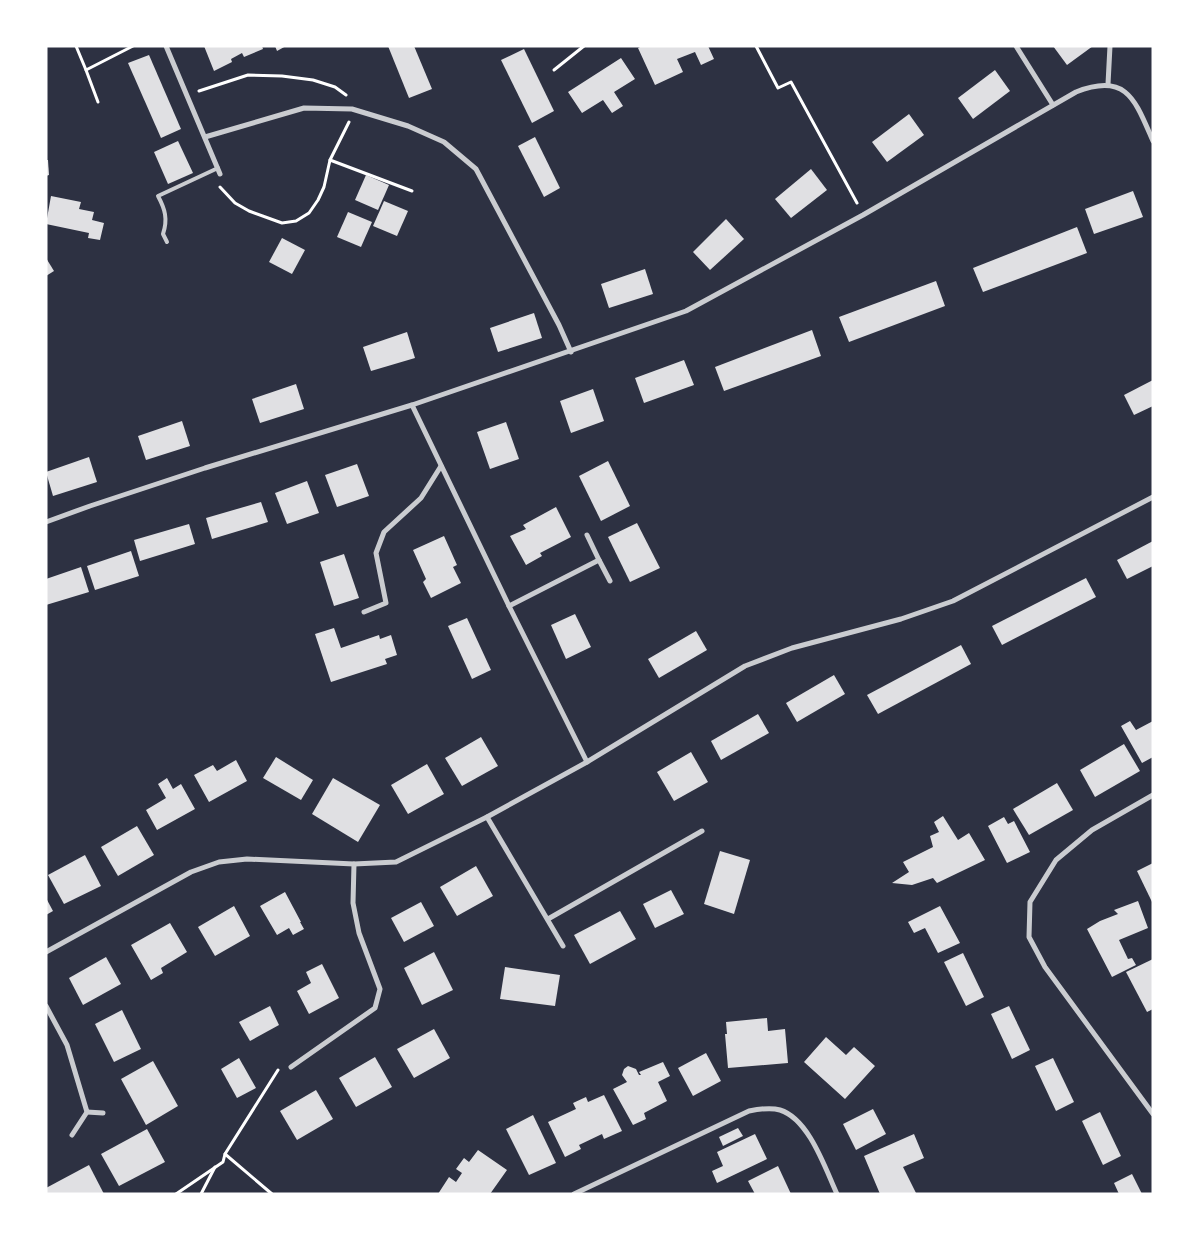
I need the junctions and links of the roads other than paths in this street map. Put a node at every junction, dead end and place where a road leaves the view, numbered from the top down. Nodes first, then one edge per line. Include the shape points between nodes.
1 (166, 46) edge
2 (1016, 46) edge
3 (1110, 46) edge
4 (1108, 84) junction
5 (1053, 105) junction
6 (205, 137) junction
7 (1153, 141) edge
8 (218, 168) junction
9 (220, 174) road end
10 (167, 242) dead end
11 (571, 352) junction
12 (412, 405) junction
13 (441, 466) junction
14 (1153, 497) edge
15 (46, 522) edge
16 (587, 535) dead end
17 (599, 560) junction
18 (610, 581) dead end
19 (509, 606) junction
20 (364, 612) dead end
21 (587, 762) junction
22 (1153, 795) edge
23 (487, 816) junction
24 (702, 831) dead end
25 (354, 864) junction
26 (548, 919) junction
27 (563, 946) dead end
28 (46, 952) edge
29 (46, 1006) edge
30 (291, 1067) road end
31 (87, 1112) junction
32 (103, 1113) dead end
33 (1153, 1114) edge
34 (72, 1135) dead end
35 (574, 1194) edge
36 (837, 1194) edge

1 - 6 street
2 - 5 street
3 - 4 street
4 - 5 street via 1093,85
4 - 7 street via 1122,88 1131,98
5 - 11 street via 863,215 686,311
6 - 8 street
6 - 11 street via 304,108 352,109 408,126 444,142 476,168
8 - 9 street
8 - 10 lane via 158,196 166,211 163,234
11 - 12 street
12 - 13 street
12 - 15 street via 205,468
13 - 19 street
13 - 20 street via 421,498 384,532 376,552 386,603
14 - 21 street via 953,601 901,619 792,648 745,666
16 - 17 street
17 - 18 street
17 - 19 street
19 - 21 street
21 - 23 street
22 - 33 street via 1092,830 1056,860 1030,902 1029,937 1045,967
23 - 25 street via 396,862
23 - 26 street
24 - 26 street
25 - 28 street via 247,859 219,862 191,872
25 - 30 street via 353,903 359,933 380,989 375,1008
26 - 27 street
29 - 31 street via 67,1045
31 - 32 street
31 - 34 street
35 - 36 street via 749,1111 766,1108 780,1110 797,1119 808,1133

